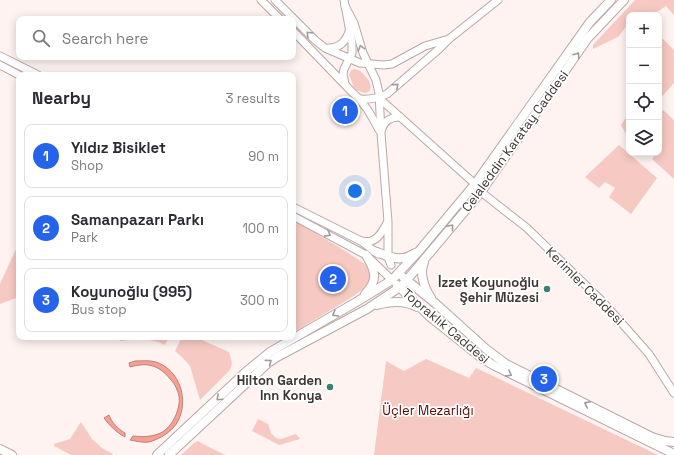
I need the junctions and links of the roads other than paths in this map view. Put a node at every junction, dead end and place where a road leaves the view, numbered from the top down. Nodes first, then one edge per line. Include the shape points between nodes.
1 (260, 0) edge
2 (275, 0) edge
3 (498, 0) edge
4 (611, 0) edge
5 (624, 0) edge
6 (344, 3) edge
7 (277, 16) edge
8 (291, 16) edge
9 (296, 21) edge
10 (350, 32) junction
11 (296, 34) edge
12 (449, 39) junction
13 (325, 48) junction
14 (0, 56) edge
15 (349, 59) junction
16 (367, 64) junction
17 (0, 65) edge
18 (32, 72) edge
19 (16, 73) edge
20 (346, 84) junction
21 (379, 98) junction
22 (361, 99) junction
23 (400, 117) junction
24 (381, 133) junction
25 (475, 184) junction
26 (481, 192) junction
27 (296, 208) edge
28 (296, 218) edge
29 (388, 222) junction
30 (361, 241) junction
31 (419, 250) junction
32 (374, 251) junction
33 (366, 255) junction
34 (388, 257) junction
35 (426, 257) junction
36 (391, 265) junction
37 (399, 273) junction
38 (392, 280) junction
39 (406, 281) junction
40 (400, 287) junction
41 (358, 301) junction
42 (435, 303) junction
43 (366, 309) junction
44 (429, 316) junction
45 (296, 337) edge
46 (291, 340) edge
47 (674, 393) edge
48 (674, 442) edge
49 (0, 449) edge
50 (674, 454) edge
51 (12, 455) edge
52 (157, 455) edge
53 (168, 455) edge

1 - 7 street
8 -> 2 street
3 - 12 street
4 - 25 main road, Celaleddin Karatay Caddesi via 590,22
26 -> 5 main road, Celaleddin Karatay Caddesi via 588,38
6 - 10 street
16 -> 6 street via 354,23
13 -> 9 street
10 - 13 street via 342,44
10 - 15 street via 353,49
11 - 20 street
12 - 16 street via 425,46 392,64
21 -> 12 street via 387,94
13 - 15 street
14 - 18 street
15 - 16 street
15 - 20 street via 344,74
16 - 21 street via 378,86
17 - 19 street
20 - 22 street
21 - 22 street
21 - 23 street
21 - 24 street
22 - 24 street
23 - 24 street via 387,120
23 - 25 street
24 - 29 street
25 - 31 main road, Celaleddin Karatay Caddesi
35 -> 26 main road, Celaleddin Karatay Caddesi
26 - 47 street, Kerimler Caddesi via 527,228 603,302 649,354
27 - 30 street
28 -> 33 street
29 - 30 street via 378,237 372,241
29 - 34 street
30 - 32 street
31 - 34 main road via 402,259
31 - 37 main road, Celaleddin Karatay Caddesi
32 - 34 main road
32 - 36 street
33 - 38 street
33 - 41 main road via 374,268 373,282
34 - 36 street
35 - 39 main road, Celaleddin Karatay Caddesi
35 - 42 main road via 421,272 422,279
36 - 37 street
37 - 38 main road, Celaleddin Karatay Caddesi
37 - 39 main road, Topraklık Caddesi
38 - 40 main road, Topraklık Caddesi
38 - 41 main road
39 - 40 main road, Celaleddin Karatay Caddesi
39 - 42 main road, Topraklık Caddesi
40 - 43 main road
40 - 44 main road, Topraklık Caddesi
41 -> 45 main road
48 -> 42 main road, Topraklık Caddesi via 652,437 506,364 486,350
43 - 44 main road via 389,302 404,302 411,303
53 -> 43 main road via 268,363
44 -> 50 main road, Topraklık Caddesi via 495,366
46 -> 52 main road via 270,352 248,370
49 - 51 main road

